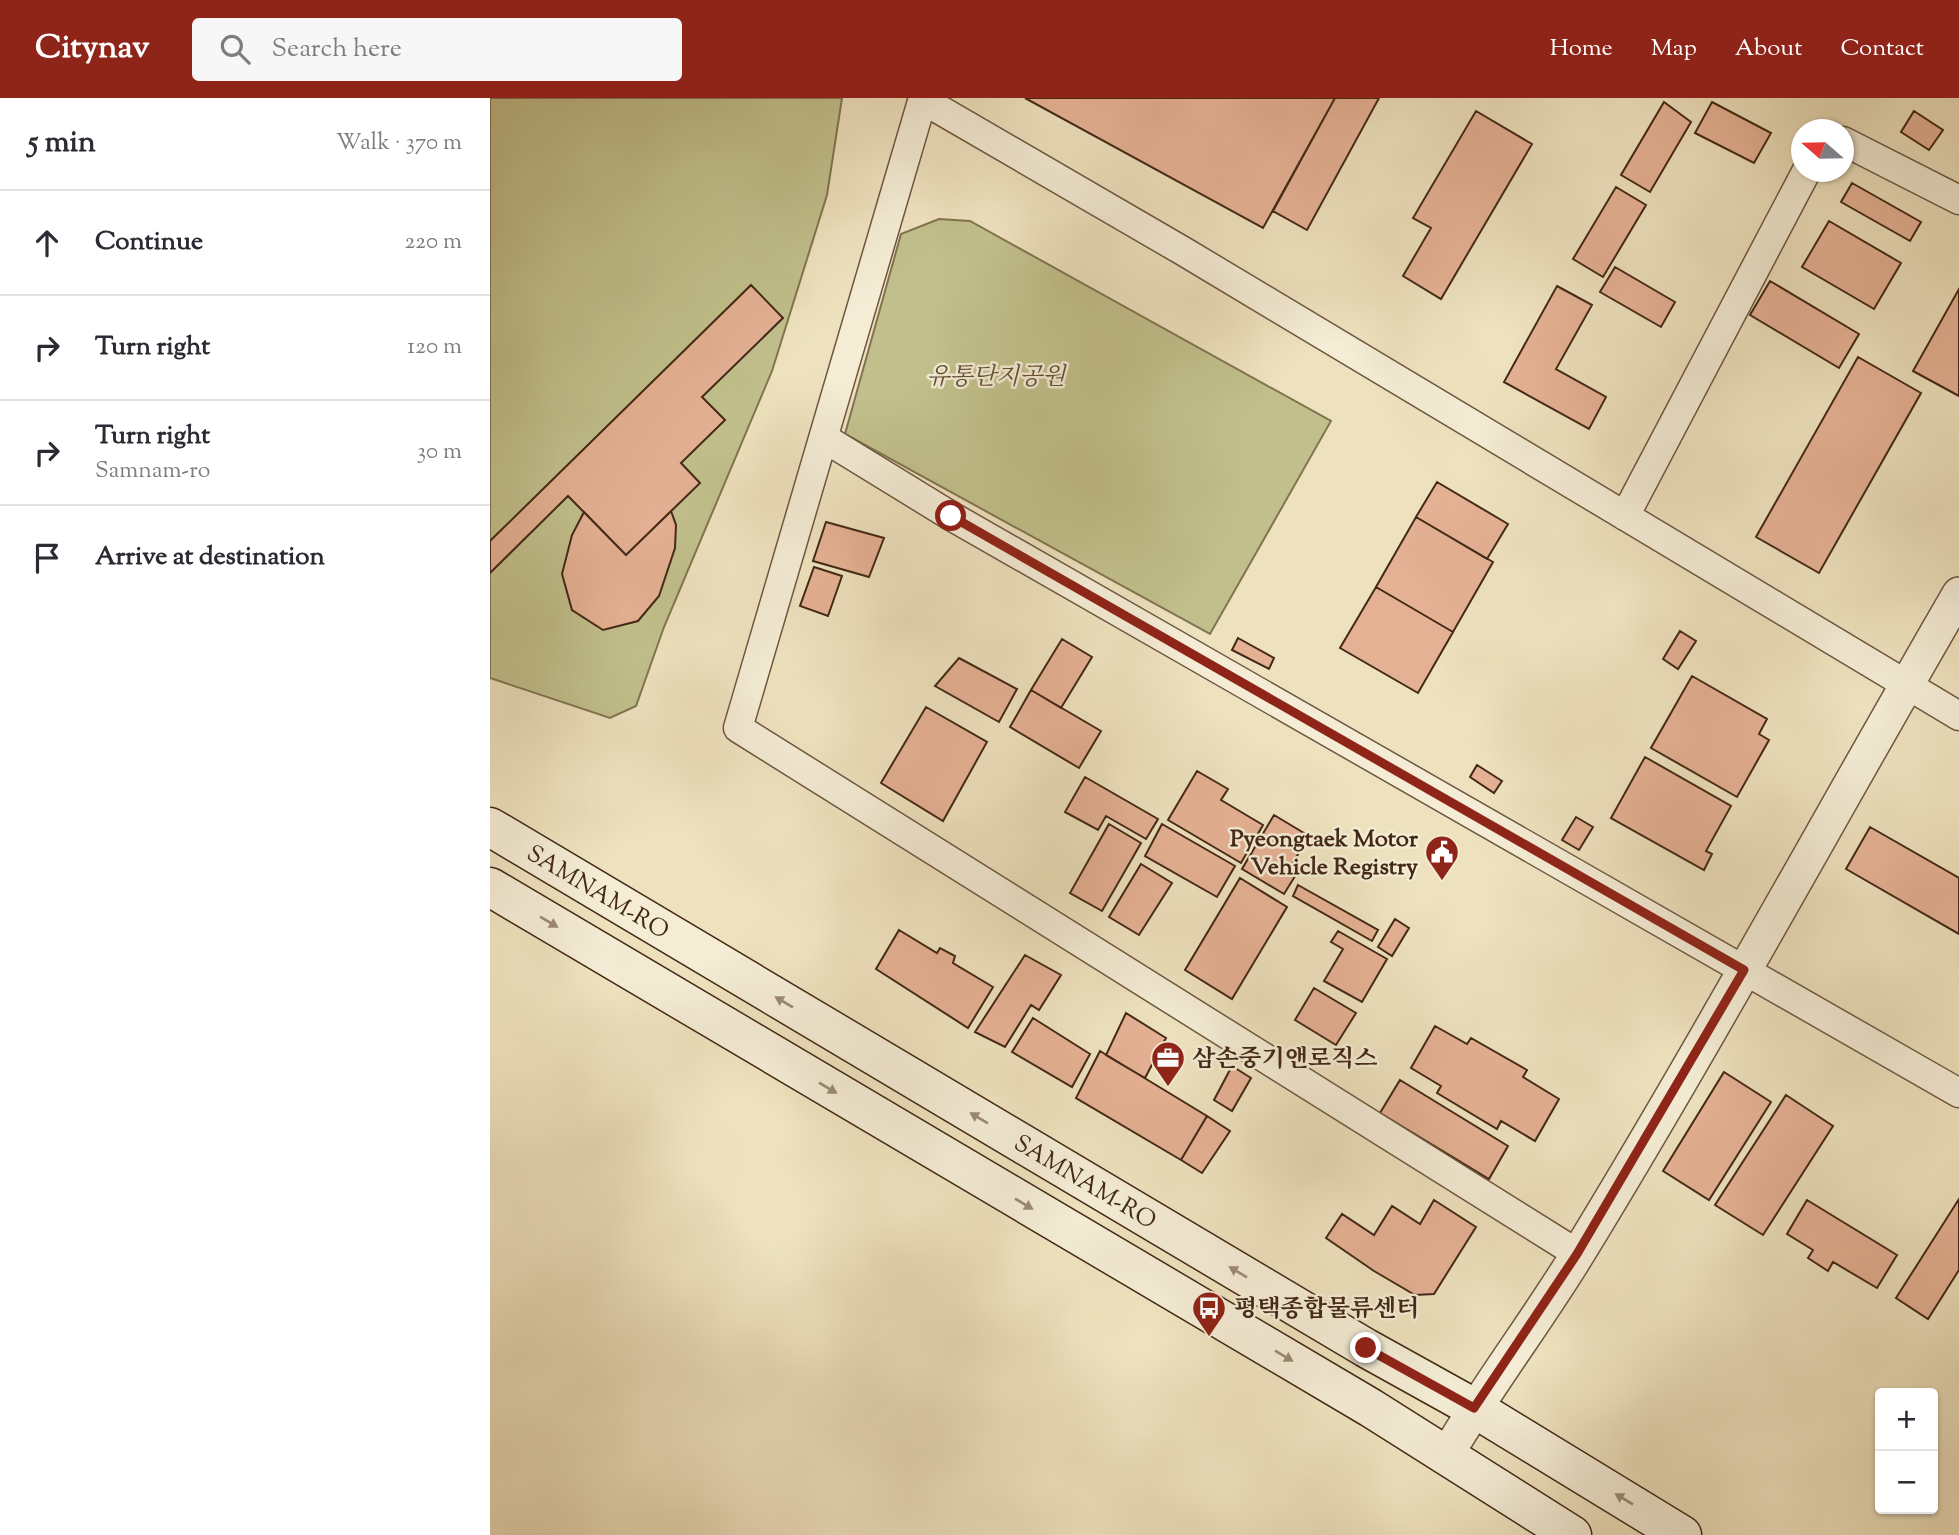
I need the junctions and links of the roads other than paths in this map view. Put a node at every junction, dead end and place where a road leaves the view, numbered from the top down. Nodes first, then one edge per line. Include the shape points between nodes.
1 (923, 99) edge
2 (1854, 147) edge
3 (1801, 182) edge
4 (1959, 200) edge
5 (824, 438) junction
6 (1625, 516) junction
7 (1959, 594) edge
8 (1907, 685) junction
9 (1959, 716) edge
10 (490, 827) edge
11 (490, 887) edge
12 (1744, 970) junction
13 (1959, 1093) edge
14 (1577, 1254) junction
15 (1474, 1408) junction
16 (1446, 1456) junction
17 (1572, 1535) edge
18 (1682, 1535) edge

1 - 5 street
1 - 6 street
2 - 4 street
3 - 6 street
5 - 12 street via 951,516
5 - 14 street via 738,728
6 - 8 street
7 - 8 street
8 - 9 street
8 - 12 street
15 -> 10 main road, SAMNAM-RO
11 -> 16 main road, SAMNAM-RO
12 - 13 street
12 - 14 street
14 - 15 street
15 - 16 street
18 -> 15 main road, SAMNAM-RO
16 - 17 main road, SAMNAM-RO

